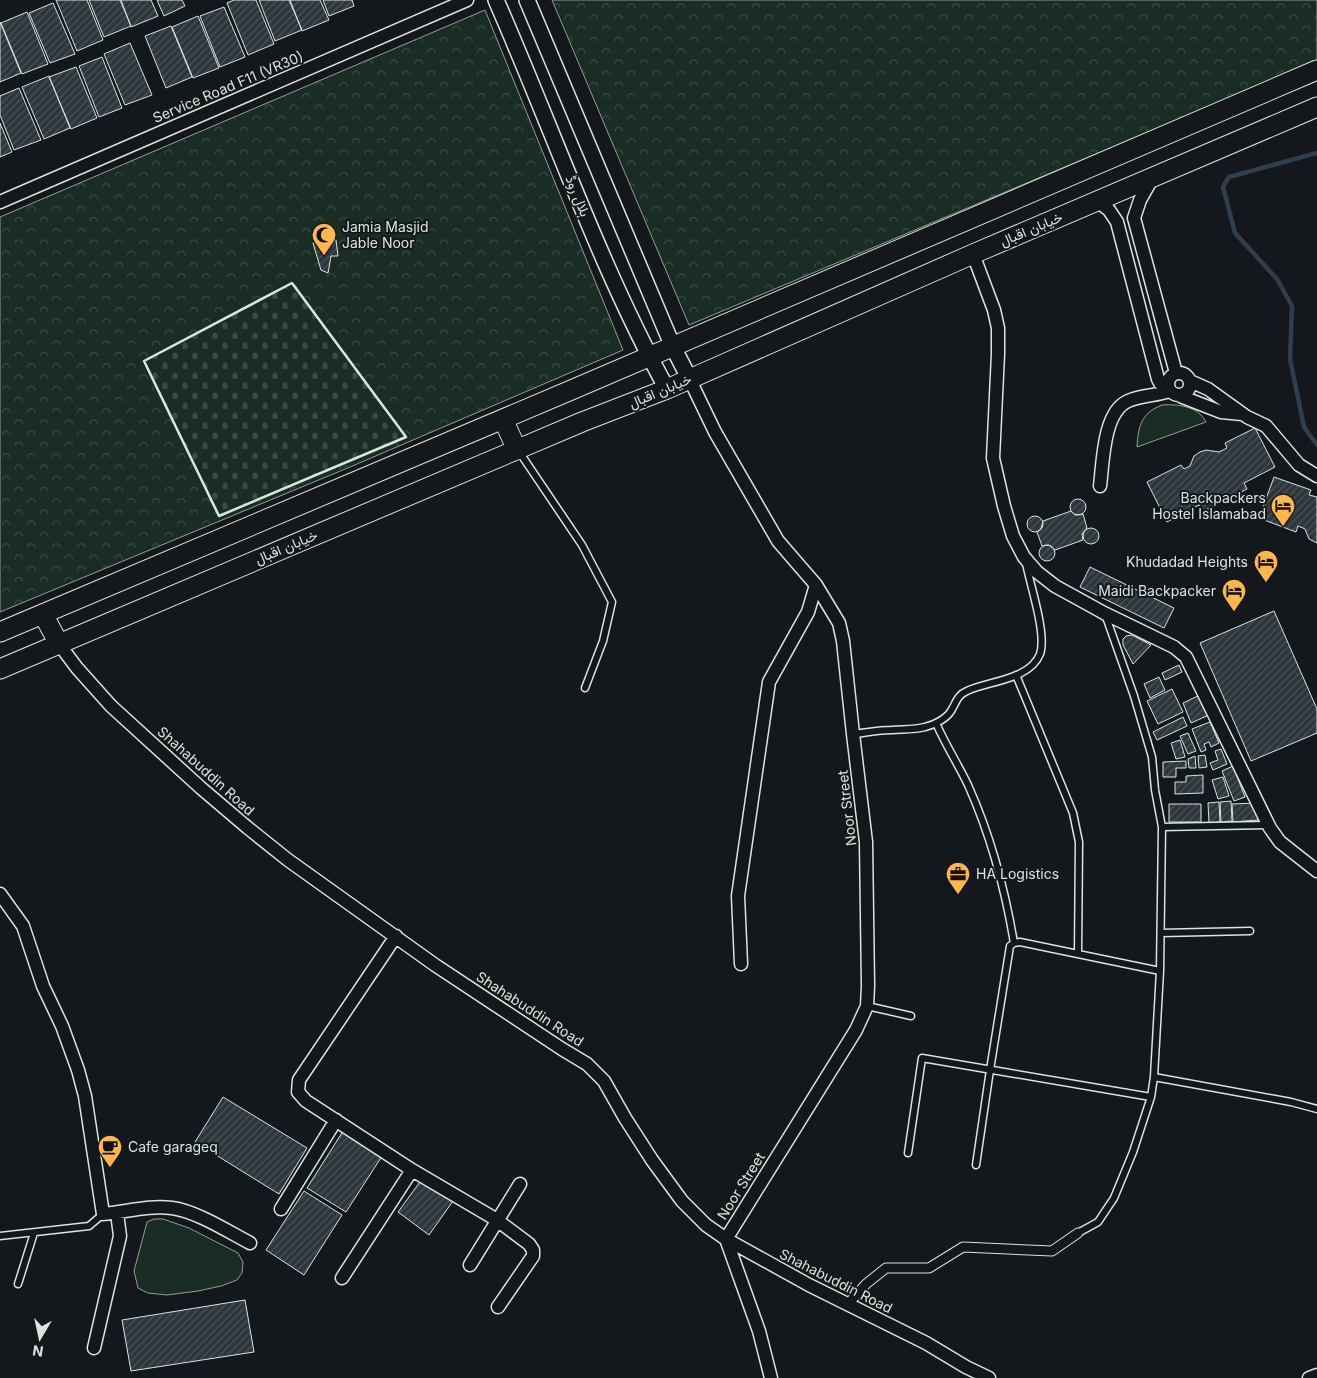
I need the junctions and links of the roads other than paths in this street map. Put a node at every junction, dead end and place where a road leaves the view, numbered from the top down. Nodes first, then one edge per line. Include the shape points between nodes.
1 (467, 0) edge
2 (496, 0) edge
3 (527, 0) edge
4 (1317, 70) edge
5 (1317, 107) edge
6 (1201, 121) junction
7 (1215, 150) junction
8 (1154, 177) junction
9 (1097, 201) junction
10 (0, 202) edge
11 (960, 224) junction
12 (974, 254) junction
13 (673, 346) junction
14 (649, 356) junction
15 (1176, 373) junction
16 (689, 378) junction
17 (1190, 381) junction
18 (668, 389) junction
19 (1172, 390) junction
20 (1242, 414) junction
21 (503, 419) junction
22 (517, 450) junction
23 (1317, 476) edge
24 (1100, 486) dead end
25 (1024, 557) junction
26 (816, 585) junction
27 (1104, 613) junction
28 (43, 614) junction
29 (0, 632) edge
30 (59, 644) junction
31 (0, 669) edge
32 (1016, 675) junction
33 (585, 688) dead end
34 (936, 723) junction
35 (853, 734) junction
36 (1268, 825) junction
37 (1162, 828) junction
38 (1317, 871) edge
39 (0, 894) edge
40 (1250, 931) dead end
41 (1161, 933) junction
42 (396, 936) junction
43 (1014, 943) junction
44 (1078, 954) junction
45 (741, 964) dead end
46 (1160, 971) junction
47 (867, 1006) junction
48 (911, 1016) dead end
49 (990, 1070) junction
50 (1154, 1077) junction
51 (1151, 1097) junction
52 (1317, 1109) edge
53 (336, 1120) junction
54 (908, 1154) dead end
55 (976, 1165) dead end
56 (412, 1170) junction
57 (520, 1184) dead end
58 (281, 1209) dead end
59 (117, 1213) junction
60 (103, 1214) junction
61 (497, 1220) junction
62 (34, 1233) junction
63 (1078, 1233) joint
64 (0, 1236) edge
65 (726, 1240) junction
66 (250, 1243) dead end
67 (470, 1265) dead end
68 (342, 1278) dead end
69 (18, 1284) dead end
70 (848, 1304) junction
71 (498, 1307) dead end
72 (94, 1348) dead end
73 (1317, 1375) edge
74 (771, 1378) edge
75 (989, 1378) edge
76 (1309, 1378) edge

1 - 10 street, Service Road F11 (VR30)
2 - 14 street, ہلال روڈ via 604,260
3 - 13 street, ہلال روڈ
4 - 6 main road
5 - 7 main road, خیابان اقبال
6 - 7 main road
6 - 11 main road
7 - 8 main road, خیابان اقبال
8 - 9 main road, خیابان اقبال
8 - 15 street via 1134,218
9 - 12 main road, خیابان اقبال
9 - 19 street via 1117,222 1158,379
11 - 12 main road
11 - 13 main road
12 - 16 main road, خیابان اقبال
12 - 25 street via 998,328 993,458 1012,536
13 - 14 main road
13 - 16 street, ہلال روڈ
14 - 18 street, ہلال روڈ
14 - 21 main road
15 - 17 street via 1186,375
15 - 19 street via 1171,376
16 - 18 main road, خیابان اقبال
16 - 26 street, Noor Street via 778,541
17 - 19 street via 1188,391
17 - 20 street via 1208,389
18 - 22 main road, خیابان اقبال
19 - 20 street via 1221,412
19 - 24 street via 1131,400 1116,410 1110,420
20 - 23 street via 1266,426 1299,465
21 - 22 main road
21 - 28 main road
22 - 30 main road, خیابان اقبال
22 - 33 lane via 582,545 612,602 603,641
25 - 27 street via 1056,586
25 - 32 lane via 1042,644 1035,662
26 - 35 street, Noor Street via 839,623
26 - 45 street via 808,612 769,682 738,896
27 - 36 street via 1186,656
27 - 37 lane via 1145,728
28 - 29 main road
28 - 30 main road
30 - 31 main road, خیابان اقبال
30 - 42 street, Shahabuddin Road via 94,688 201,788 288,860
32 - 34 lane via 966,691 958,697 952,711
32 - 44 lane via 1073,813 1079,842
34 - 35 lane via 910,730
34 - 43 lane via 968,785 987,835 1008,904
35 - 47 street, Noor Street via 866,842
36 - 37 lane
36 - 38 street via 1280,842
37 - 41 lane
39 - 60 street via 23,926 43,986 78,1070
40 - 41 lane
41 - 46 lane
42 - 53 street via 299,1080 298,1092
42 - 65 street, Shahabuddin Road via 587,1064 604,1081 630,1127 682,1201
43 - 44 lane
43 - 49 lane via 1009,950
44 - 46 lane
46 - 50 lane
47 - 48 lane
47 - 65 street, Noor Street via 856,1030
49 - 51 lane
49 - 54 lane via 922,1058
49 - 55 lane
50 - 51 lane
50 - 52 lane
51 - 63 lane via 1114,1198 1098,1222
53 - 56 street
53 - 58 street
56 - 61 street
56 - 68 street
57 - 61 street
59 - 60 street
59 - 66 street via 173,1208 206,1220
59 - 72 street via 120,1236
60 - 62 lane via 89,1226
61 - 67 street
61 - 71 street via 530,1244 533,1250 533,1256
62 - 64 lane
62 - 69 lane
63 - 70 street via 1052,1251 963,1247 929,1268 886,1268
65 - 70 street, Shahabuddin Road
65 - 74 street via 759,1331
70 - 75 street, Shahabuddin Road
73 - 76 street

